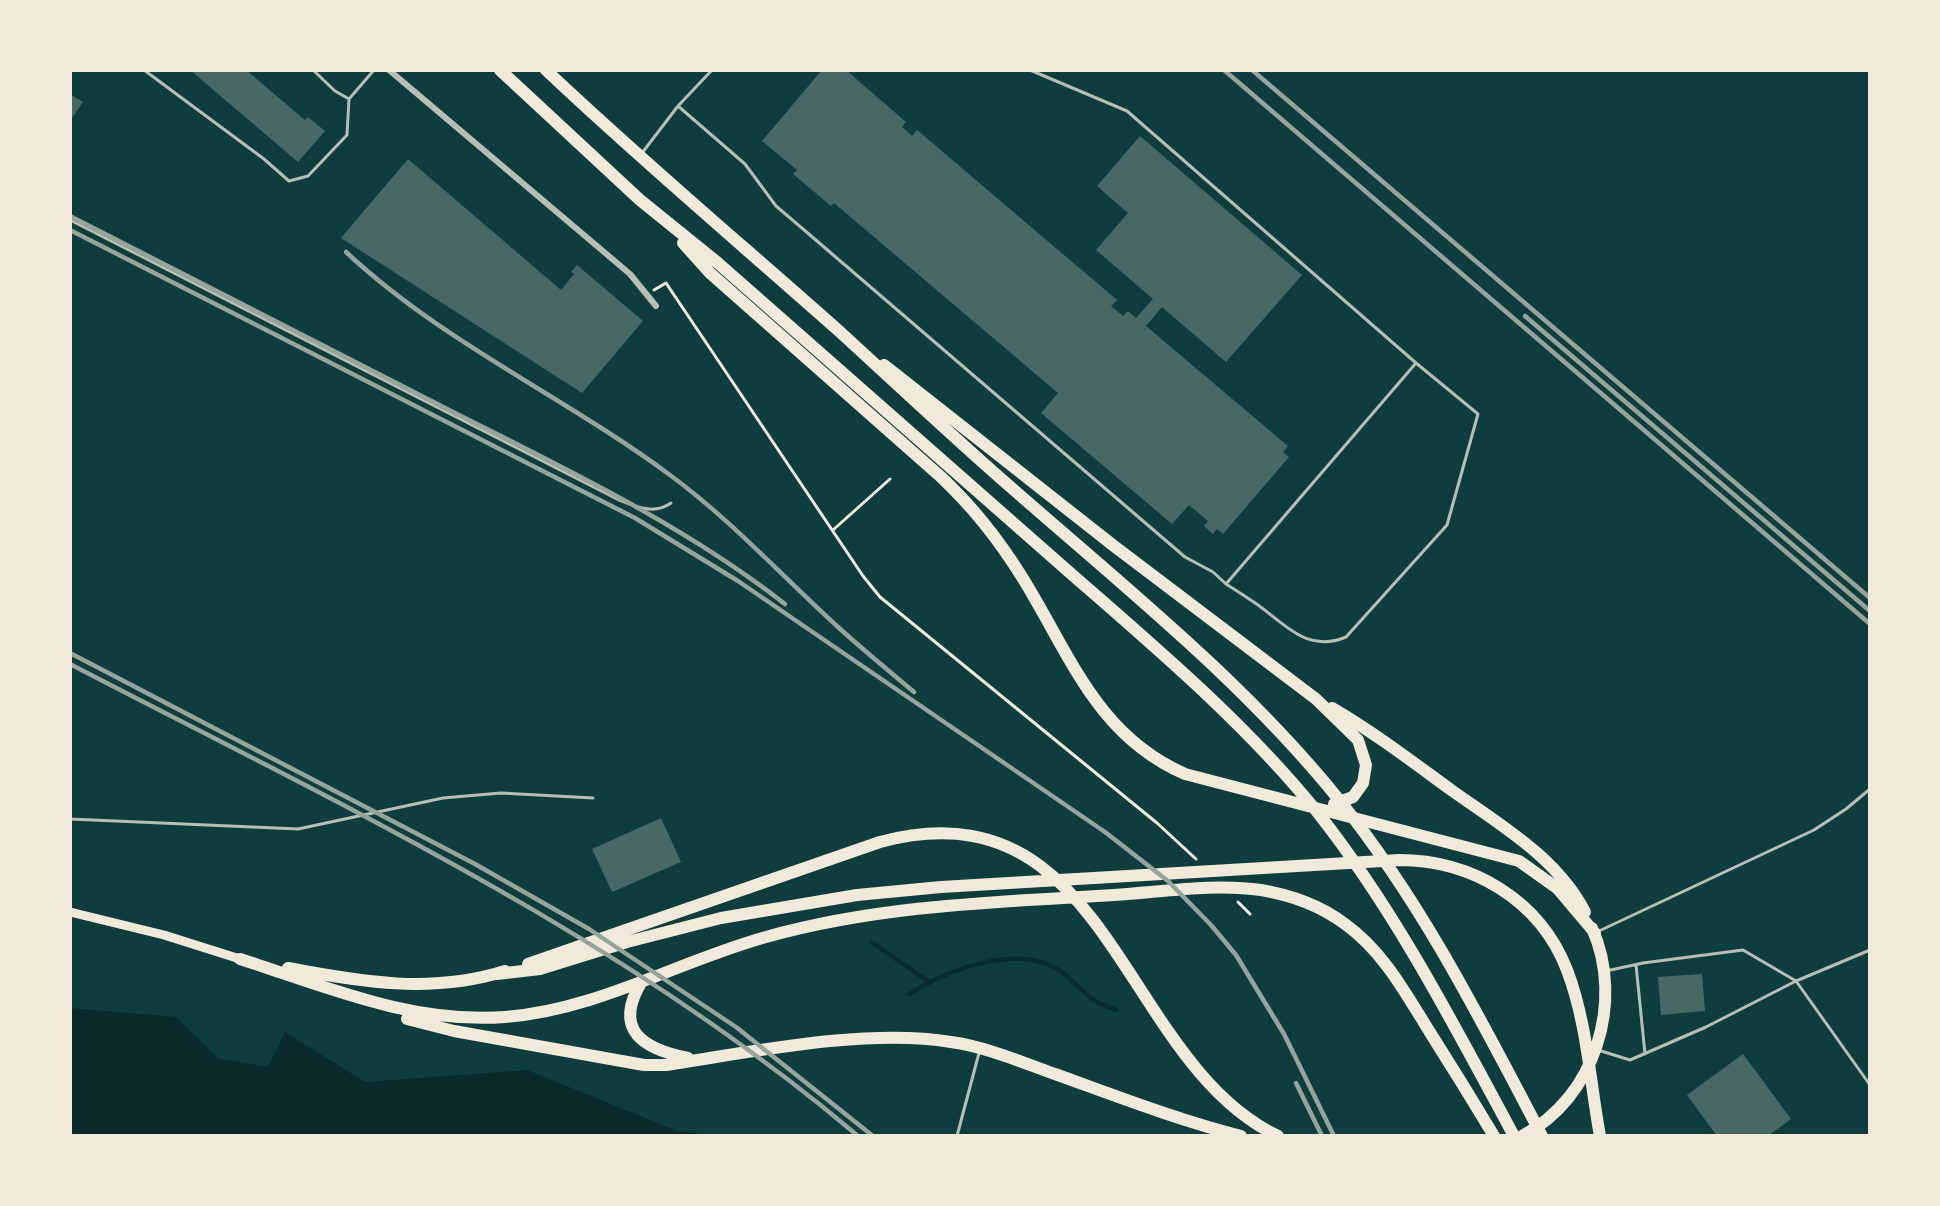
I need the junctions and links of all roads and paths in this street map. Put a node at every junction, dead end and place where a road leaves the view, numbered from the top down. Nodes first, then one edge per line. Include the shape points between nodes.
1 (144, 70) edge
2 (314, 70) edge
3 (374, 70) edge
4 (389, 70) edge
5 (500, 70) edge
6 (546, 70) edge
7 (712, 70) edge
8 (1030, 70) edge
9 (349, 99) junction
10 (678, 106) junction
11 (639, 157) junction
12 (70, 219) edge
13 (662, 220) junction
14 (648, 294) junction
15 (656, 306) dead end
16 (840, 333) junction
17 (1416, 363) junction
18 (890, 479) dead end
19 (671, 503) dead end
20 (833, 530) junction
21 (1226, 584) junction
22 (1316, 699) junction
23 (1869, 789) edge
24 (593, 798) dead end
25 (1279, 798) junction
26 (70, 819) edge
27 (1204, 866) dead end
28 (1234, 898) dead end
29 (70, 912) edge
30 (1250, 914) dead end
31 (1595, 933) junction
32 (1869, 950) edge
33 (240, 959) junction
34 (1636, 965) junction
35 (1605, 972) junction
36 (497, 974) junction
37 (642, 981) junction
38 (1796, 981) junction
39 (981, 1048) junction
40 (1596, 1049) junction
41 (1645, 1054) junction
42 (698, 1060) junction
43 (1869, 1085) edge
44 (957, 1136) edge
45 (1241, 1136) edge
46 (1278, 1136) edge
47 (1494, 1136) edge
48 (1514, 1136) edge
49 (1522, 1136) edge
50 (1542, 1136) edge
51 (1600, 1136) edge

1 - 9 lane via 289,181 308,177 347,135
2 - 9 lane
3 - 9 lane
4 - 14 street via 630,274
5 - 13 highway
6 - 11 highway
7 - 10 lane
8 - 17 lane via 1127,111
10 - 11 lane
10 - 21 lane via 746,164 776,206 1185,557
11 - 16 highway
12 - 19 lane via 619,500 655,510
13 - 25 highway via 710,273 965,501 1012,562 1097,703 1125,737 1161,763 1185,774
13 - 48 highway via 718,263 1189,678 1283,773 1356,864 1417,959
14 - 15 street
14 - 20 path via 666,283
16 - 22 highway
16 - 50 highway via 1206,658 1306,761 1391,869 1453,969
17 - 21 lane
17 - 21 lane via 1478,414 1447,525 1346,637 1331,644 1312,642
18 - 20 path
20 - 27 path via 880,597 1157,823
22 - 25 highway via 1359,740 1366,765 1363,783 1353,797 1336,804
22 - 31 highway via 1367,729 1545,860 1572,889
23 - 31 lane via 1814,830
24 - 26 lane via 501,793 443,798 298,829
25 - 31 highway via 1519,861 1557,888
28 - 30 path
29 - 33 main road
31 - 35 highway
32 - 38 lane
33 - 36 highway via 390,984 445,983
33 - 37 highway via 373,1003 454,1018 501,1018 541,1012 584,1002
33 - 42 highway via 360,1006 454,1030 634,1064
34 - 35 lane
34 - 38 lane via 1743,950
34 - 41 lane
35 - 40 highway via 1604,1017
36 - 46 highway via 880,842 929,834 969,837 1021,854 1064,884 1090,914 1210,1086 1238,1112
36 - 51 highway via 540,969 721,918 830,899 941,887 1399,860 1430,862 1492,882 1518,901 1560,953 1576,1000
37 - 42 highway via 631,1006 637,1034 655,1050
37 - 47 highway via 761,938 921,907 1246,888 1290,896 1338,919 1377,953 1402,986
38 - 41 lane
38 - 43 lane
39 - 42 highway via 896,1038 836,1041
39 - 44 lane
39 - 45 highway
40 - 41 lane via 1630,1060
40 - 49 highway via 1568,1098

